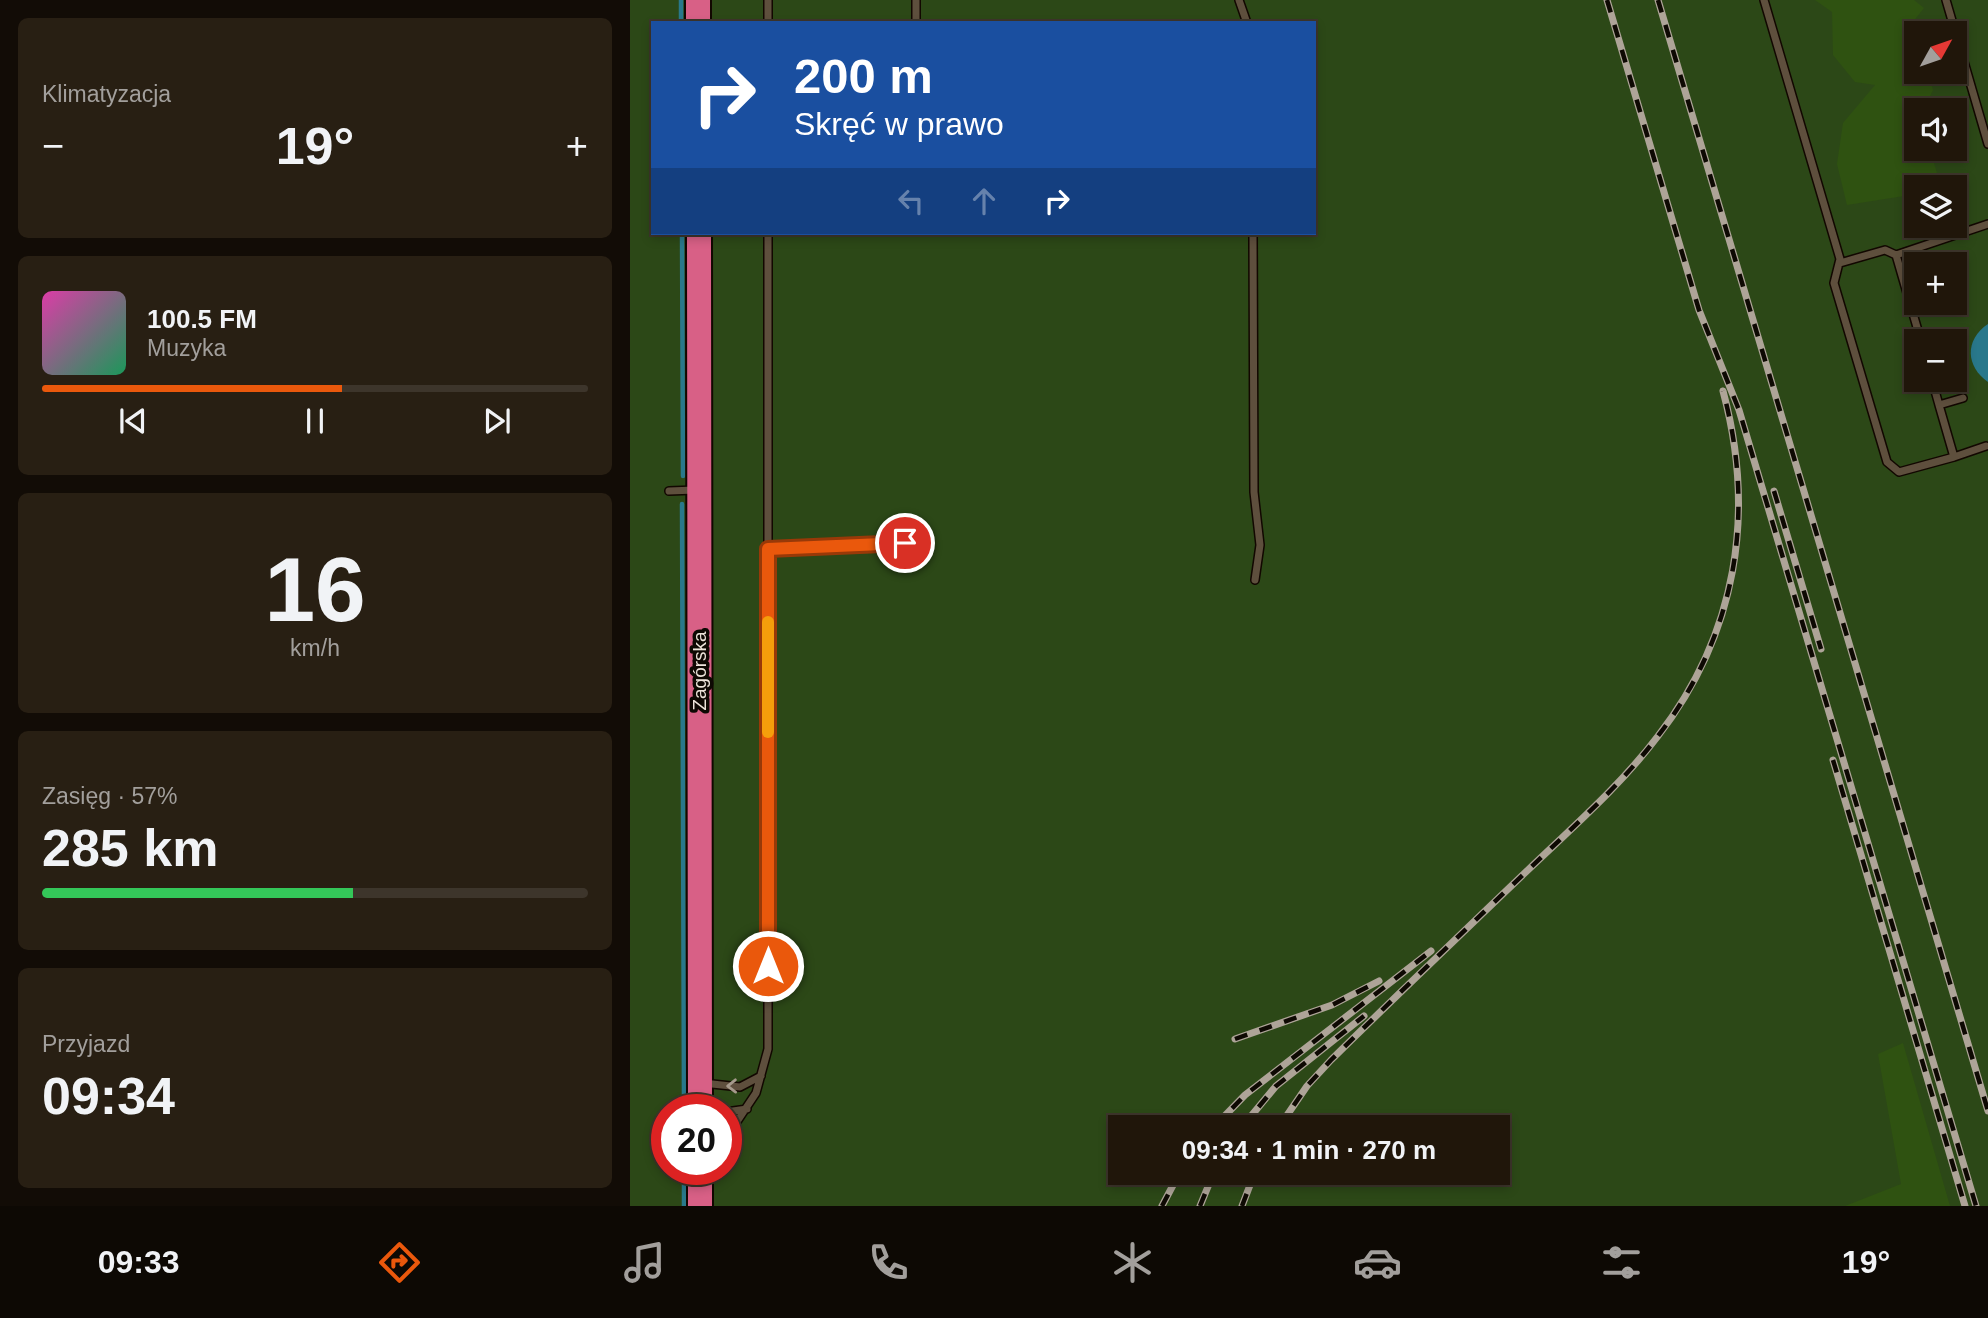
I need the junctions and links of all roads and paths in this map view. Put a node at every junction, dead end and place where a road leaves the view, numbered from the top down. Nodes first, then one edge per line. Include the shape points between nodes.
1 (698, 0) edge
2 (768, 0) edge
3 (916, 0) edge
4 (1239, 0) edge
5 (1764, 0) edge
6 (1946, 0) edge
7 (698, 21) edge
8 (768, 21) edge
9 (916, 21) edge
10 (1246, 21) edge
11 (1988, 144) edge
12 (1988, 224) edge
13 (699, 235) edge
14 (768, 235) edge
15 (1253, 235) edge
16 (1896, 255) junction
17 (1840, 263) junction
18 (1918, 329) edge
19 (1936, 392) edge
20 (1963, 398) dead end
21 (1940, 405) junction
22 (1986, 446) dead end
23 (1954, 457) junction
24 (699, 490) junction
25 (670, 491) dead end
26 (905, 543) dead end
27 (768, 549) junction
28 (1255, 580) dead end
29 (762, 1076) junction
30 (702, 1094) edge
31 (722, 1094) edge
32 (747, 1109) junction
33 (742, 1110) edge
34 (742, 1116) edge
35 (701, 1185) edge
36 (700, 1206) edge

1 - 7 highway
2 - 8 lane
3 - 9 lane
4 - 10 lane
5 - 17 lane
6 - 11 lane
12 - 16 lane
13 - 24 highway, Zagórska
14 - 27 lane
15 - 28 lane via 1254,492 1260,545
16 - 17 lane via 1885,250
16 - 18 lane
17 - 23 lane via 1834,283 1887,462 1899,472
19 - 21 lane
20 - 21 lane
21 - 23 lane
22 - 23 lane
24 - 25 lane
24 - 30 highway, Zagórska
26 - 27 lane
27 - 29 lane via 768,1049
29 -> 31 lane
29 - 32 lane
32 - 33 lane
32 - 34 lane
35 - 36 highway

